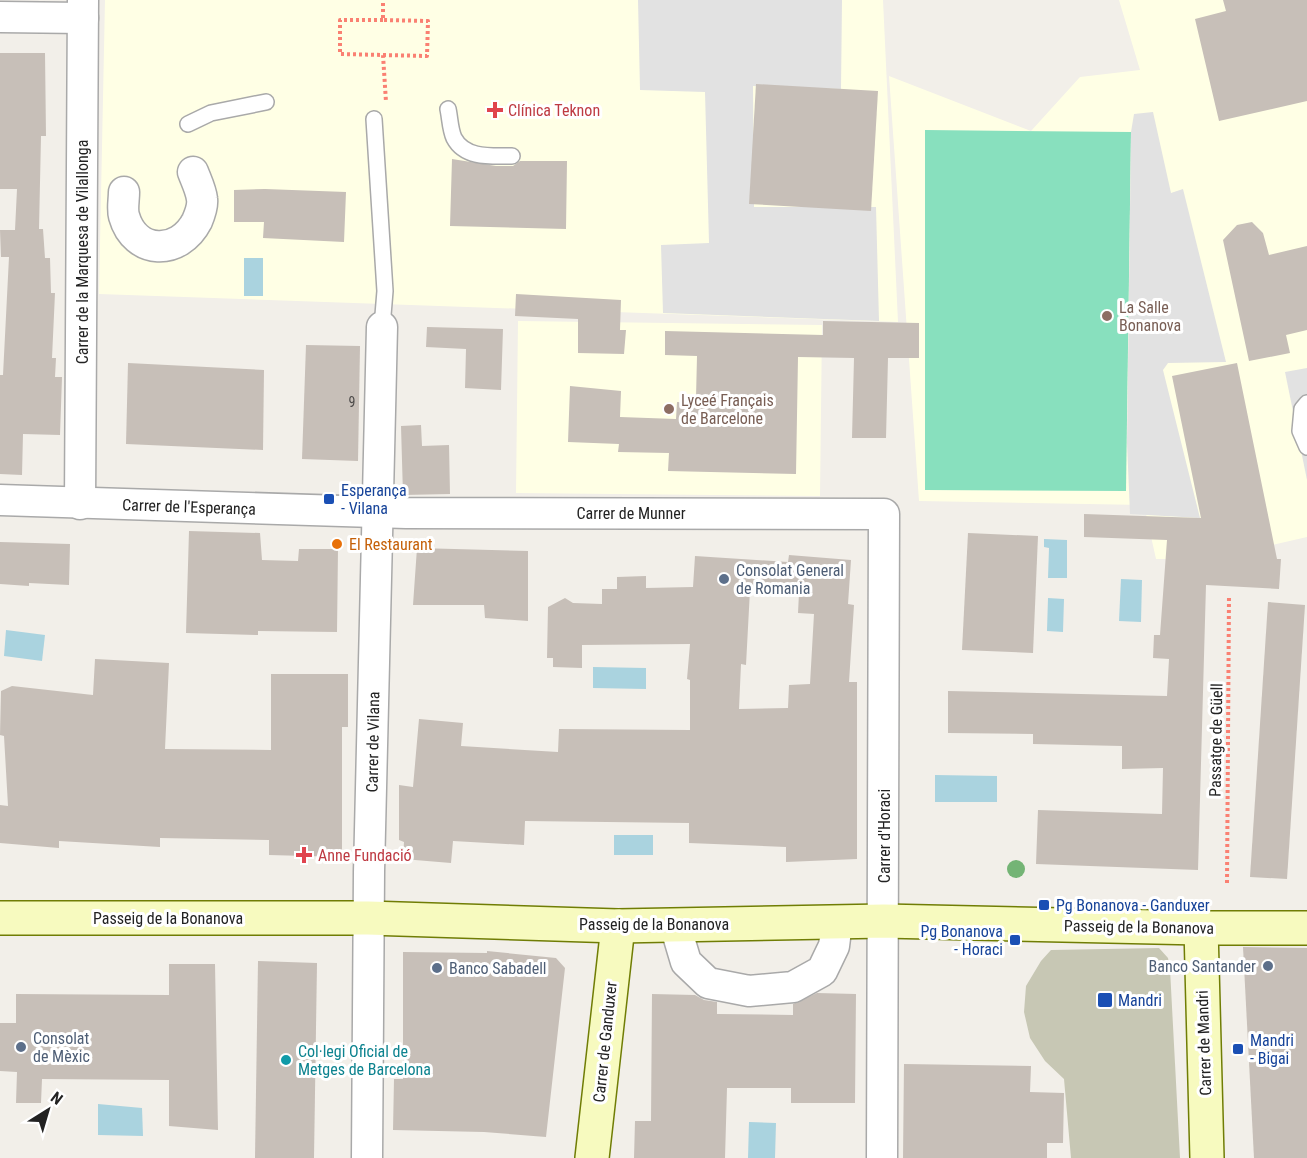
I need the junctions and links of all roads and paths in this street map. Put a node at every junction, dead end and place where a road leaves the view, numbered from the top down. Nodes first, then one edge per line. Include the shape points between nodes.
1 (383, 0) edge
2 (83, 9) edge
3 (0, 17) edge
4 (383, 20) junction
5 (383, 55) junction
6 (266, 102) dead end
7 (386, 102) dead end
8 (448, 109) dead end
9 (374, 119) dead end
10 (188, 124) dead end
11 (512, 156) dead end
12 (193, 172) dead end
13 (123, 192) dead end
14 (382, 327) joint
15 (1307, 403) edge
16 (1307, 447) edge
17 (0, 500) edge
18 (80, 504) junction
19 (379, 512) junction
20 (884, 514) joint
21 (1229, 596) dead end
22 (1227, 883) dead end
23 (0, 918) edge
24 (368, 918) junction
25 (884, 921) junction
26 (837, 922) junction
27 (675, 925) junction
28 (618, 926) junction
29 (1201, 928) junction
30 (1307, 928) edge
31 (367, 1158) edge
32 (592, 1158) edge
33 (882, 1158) edge
34 (1207, 1158) edge

1 - 4 path
2 - 3 street
2 - 18 street, Carrer de la Marquesa de Vilallonga
4 - 5 path via 340,20 340,54
4 - 5 path via 428,21 427,56
5 - 7 path
6 - 10 lane via 211,113
8 - 11 lane via 454,139 463,147 475,154
9 - 14 lane via 385,291
12 - 13 street via 202,199 201,214 192,231 179,243 164,247 148,244 134,234 124,216
14 - 19 street, Carrer de Vilana
15 - 16 lane via 1302,409 1300,431
17 - 18 street, Carrer de l'Esperança
18 - 19 street, Carrer de l'Esperança
19 - 20 street, Carrer de Munner
19 - 24 street, Carrer de Vilana
20 - 25 street, Carrer d'Horaci
21 - 22 path, Passatge de Güell
23 - 24 street, Passeig de la Bonanova
24 - 28 street, Passeig de la Bonanova
24 - 31 street, Carrer de Vilana
25 - 26 street, Passeig de la Bonanova
25 - 29 street, Passeig de la Bonanova
25 - 33 street, Carrer d'Horaci
26 - 27 street, Passeig de la Bonanova
26 - 27 street via 834,946 822,971 793,987 749,991 708,983 686,962
27 - 28 street, Passeig de la Bonanova
28 - 32 street, Carrer de Ganduxer
29 - 30 street, Passeig de la Bonanova
29 - 34 street, Carrer de Mandri

